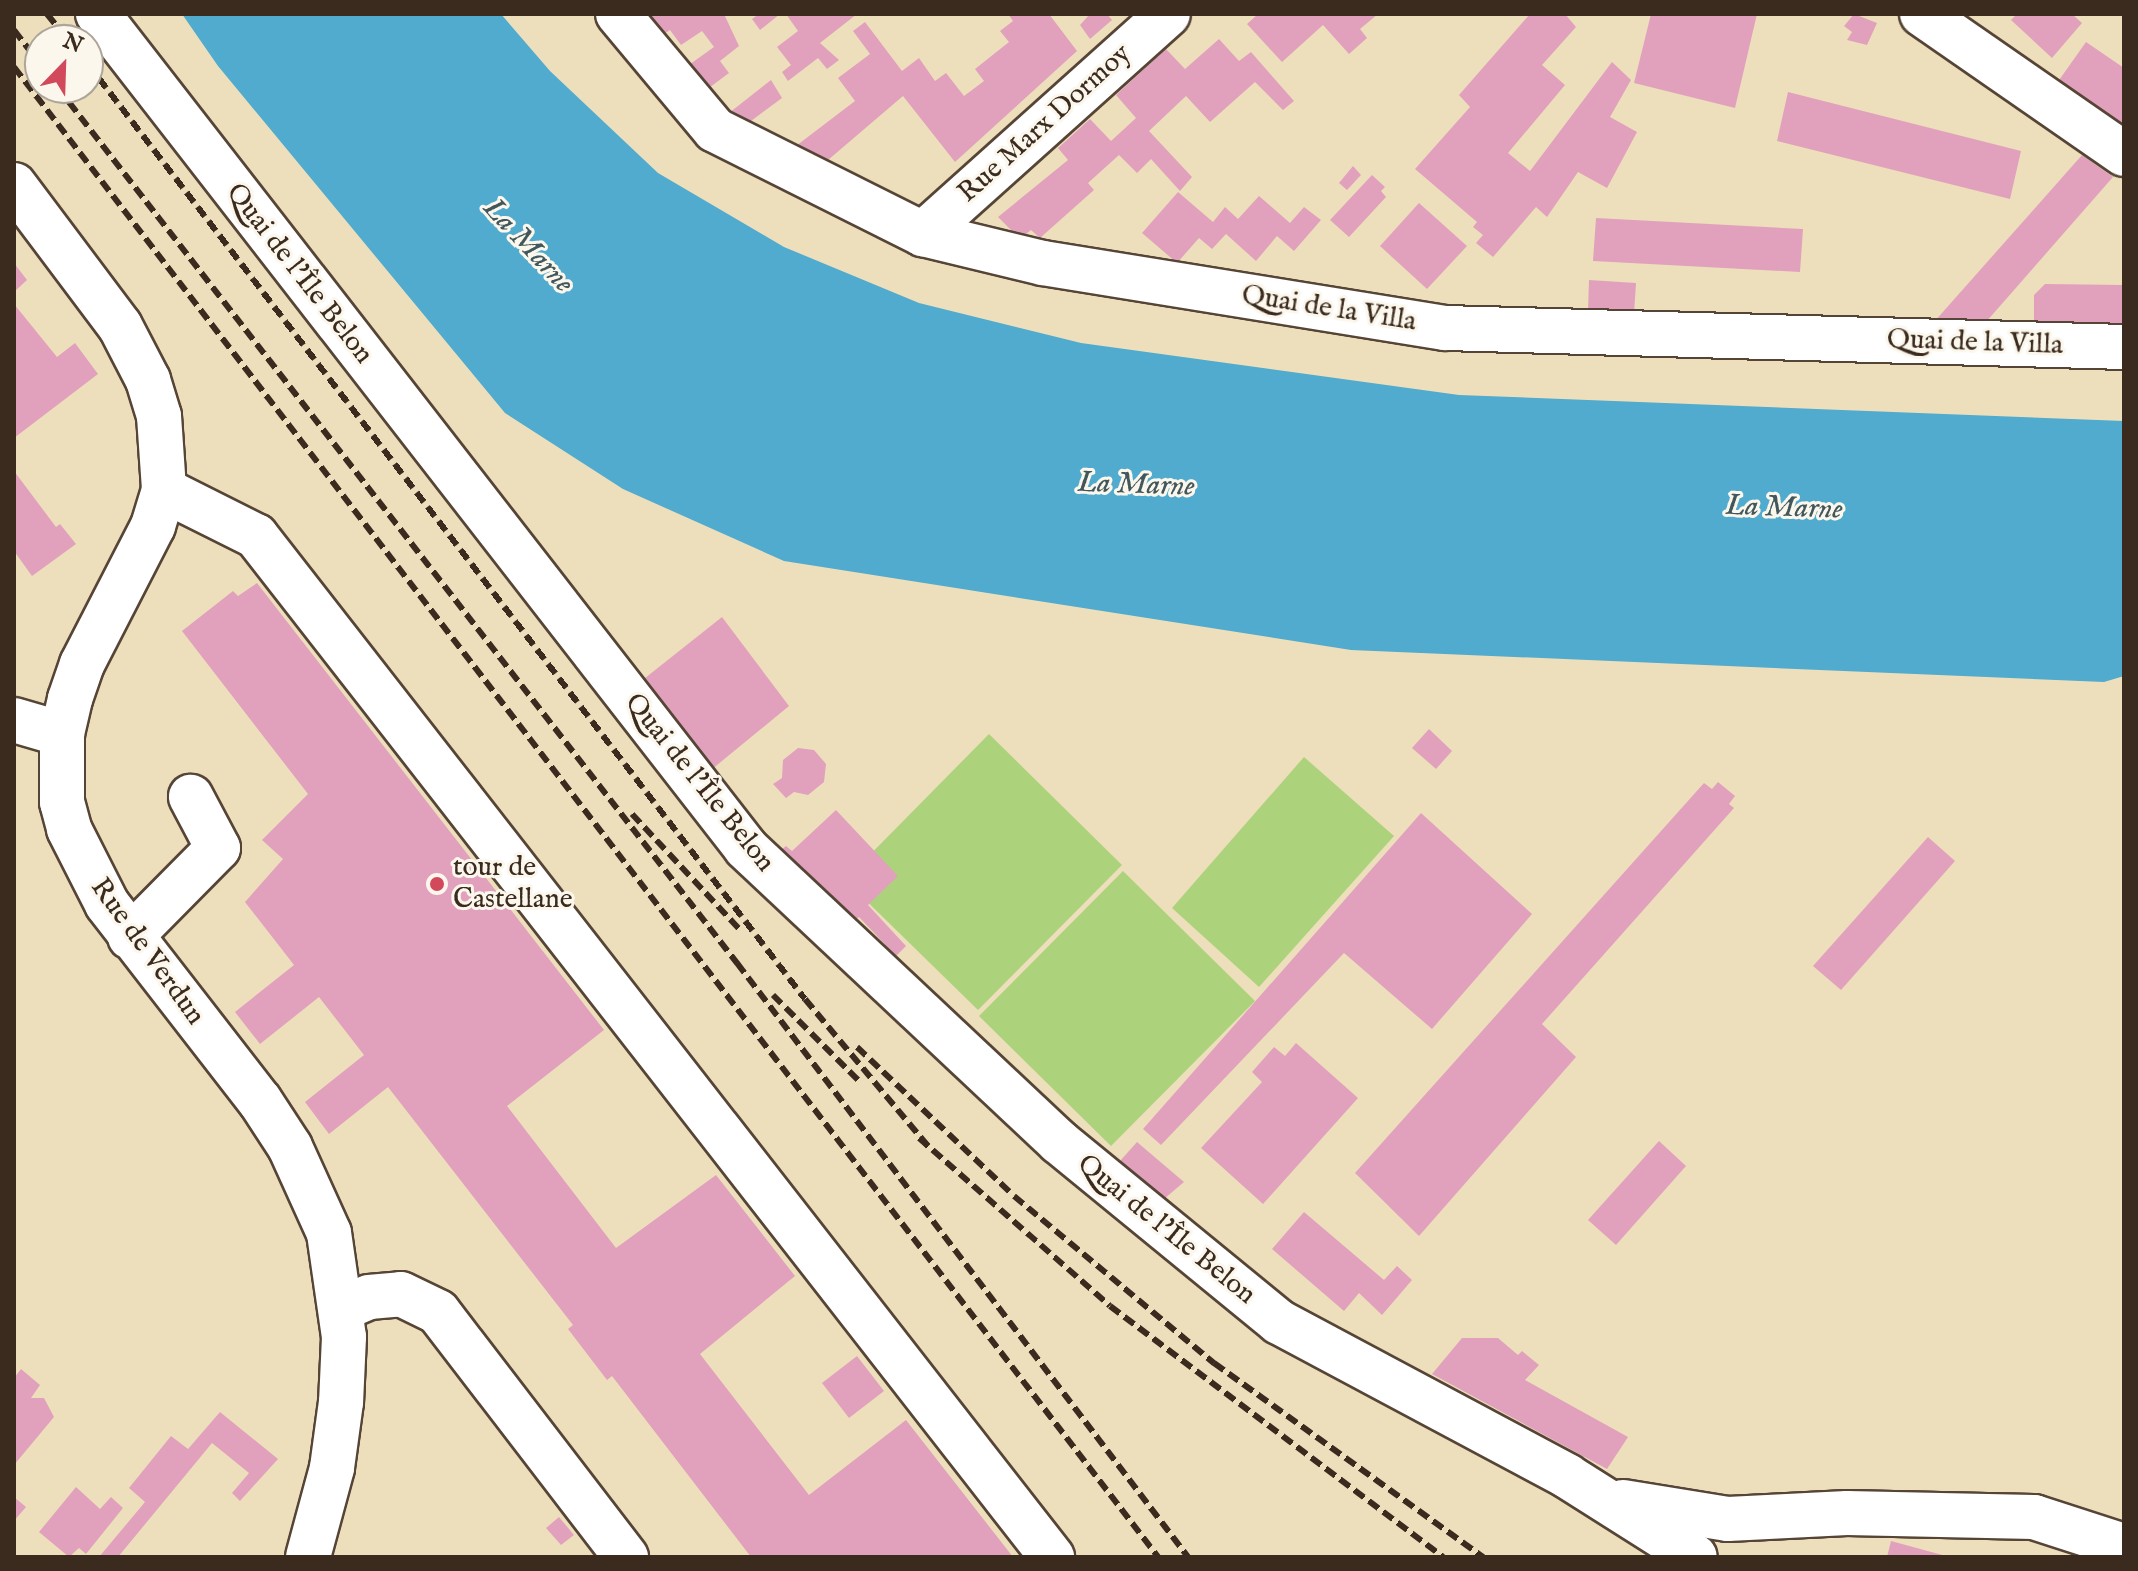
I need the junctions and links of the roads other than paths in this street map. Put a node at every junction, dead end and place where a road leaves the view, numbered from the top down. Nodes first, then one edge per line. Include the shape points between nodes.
1 (98, 14) edge
2 (618, 14) edge
3 (1168, 14) edge
4 (1922, 14) edge
5 (2124, 154) edge
6 (14, 185) edge
7 (923, 234) junction
8 (2124, 347) edge
9 (164, 490) junction
10 (14, 720) edge
11 (62, 734) junction
12 (191, 797) dead end
13 (130, 937) junction
14 (341, 1309) junction
15 (1605, 1499) junction
16 (2124, 1546) edge
17 (308, 1557) edge
18 (626, 1557) edge
19 (1052, 1557) edge
20 (1695, 1557) edge

1 - 15 street, Quai de l'Île Belon via 746,848 1059,1142 1279,1322
2 - 7 street, Quai de la Villa via 715,130
3 - 7 street, Rue Marx Dormoy
4 - 5 street
6 - 9 street, Rue de Verdun via 120,326 148,380 159,416
7 - 8 street, Quai de la Villa via 1043,263 1445,328
9 - 11 street, Rue de Verdun via 153,526 82,664
9 - 19 street via 256,536
10 - 11 street
11 - 13 street, Rue de Verdun via 62,802 69,829
12 - 13 street via 218,848
13 - 14 street, Rue de Verdun via 260,1101 290,1147 329,1233
14 - 17 street, Rue de Verdun via 341,1402 332,1468
14 - 18 street via 369,1297 401,1294 438,1312
15 - 16 street via 1728,1519 1847,1513 2034,1517
15 - 20 street, Quai de l'Île Belon

